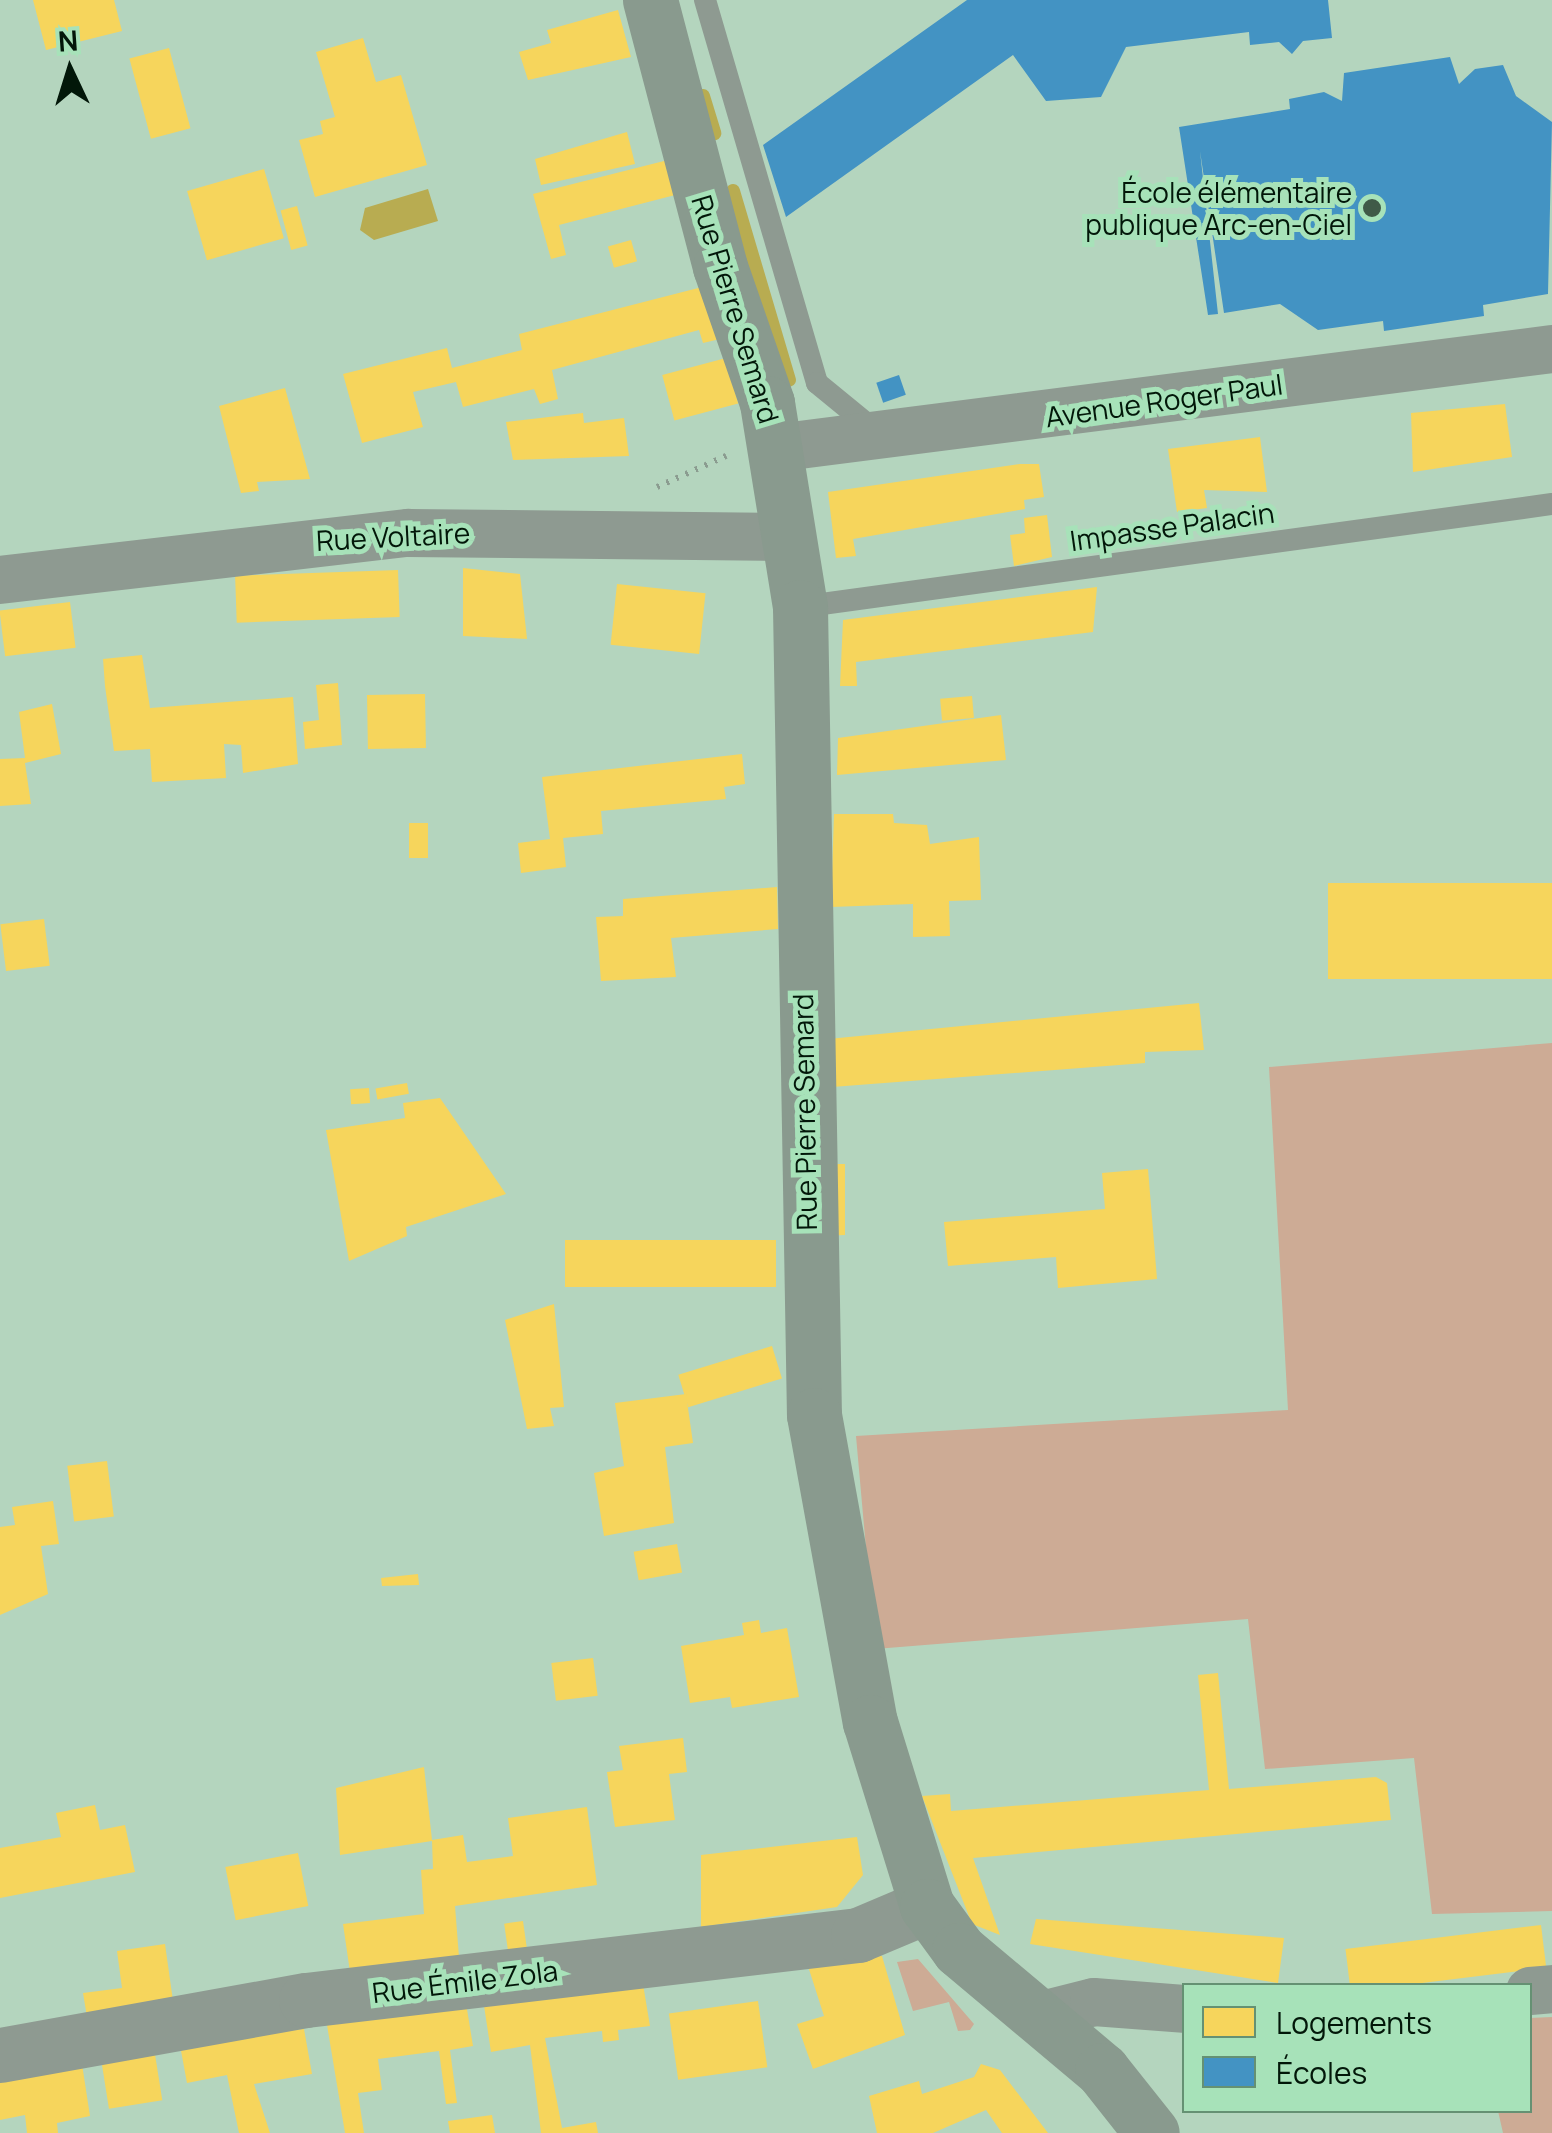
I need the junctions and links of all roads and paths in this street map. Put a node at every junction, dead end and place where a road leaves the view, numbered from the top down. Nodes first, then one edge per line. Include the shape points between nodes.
1 (650, 0) edge
2 (705, 0) edge
3 (724, 178) junction
4 (1552, 348) edge
5 (816, 383) junction
6 (771, 425) junction
7 (894, 436) junction
8 (1552, 504) edge
9 (788, 537) junction
10 (0, 580) edge
11 (800, 607) junction
12 (927, 1906) junction
13 (1182, 2009) edge
14 (1046, 2014) junction
15 (0, 2055) edge
16 (1130, 2121) edge

1 - 3 main road, Rue Pierre Semard
2 - 3 lane
3 - 5 lane
3 - 6 main road, Rue Pierre Semard
4 - 7 street, Avenue Roger Paul
5 - 6 lane
5 - 7 lane via 854,422
6 - 7 street, Avenue Roger Paul
6 - 9 main road, Rue Pierre Semard
8 - 11 lane, Impasse Palacin
9 - 10 street, Rue Voltaire via 408,533
9 - 11 main road, Rue Pierre Semard
11 - 12 main road, Rue Pierre Semard via 814,1415 835,1567 870,1722
12 - 14 main road, Rue Pierre Semard via 960,1950
12 - 15 street, Rue Émile Zola via 858,1935 306,2000
13 - 14 street via 1094,2002
14 - 16 main road, Rue Pierre Semard

